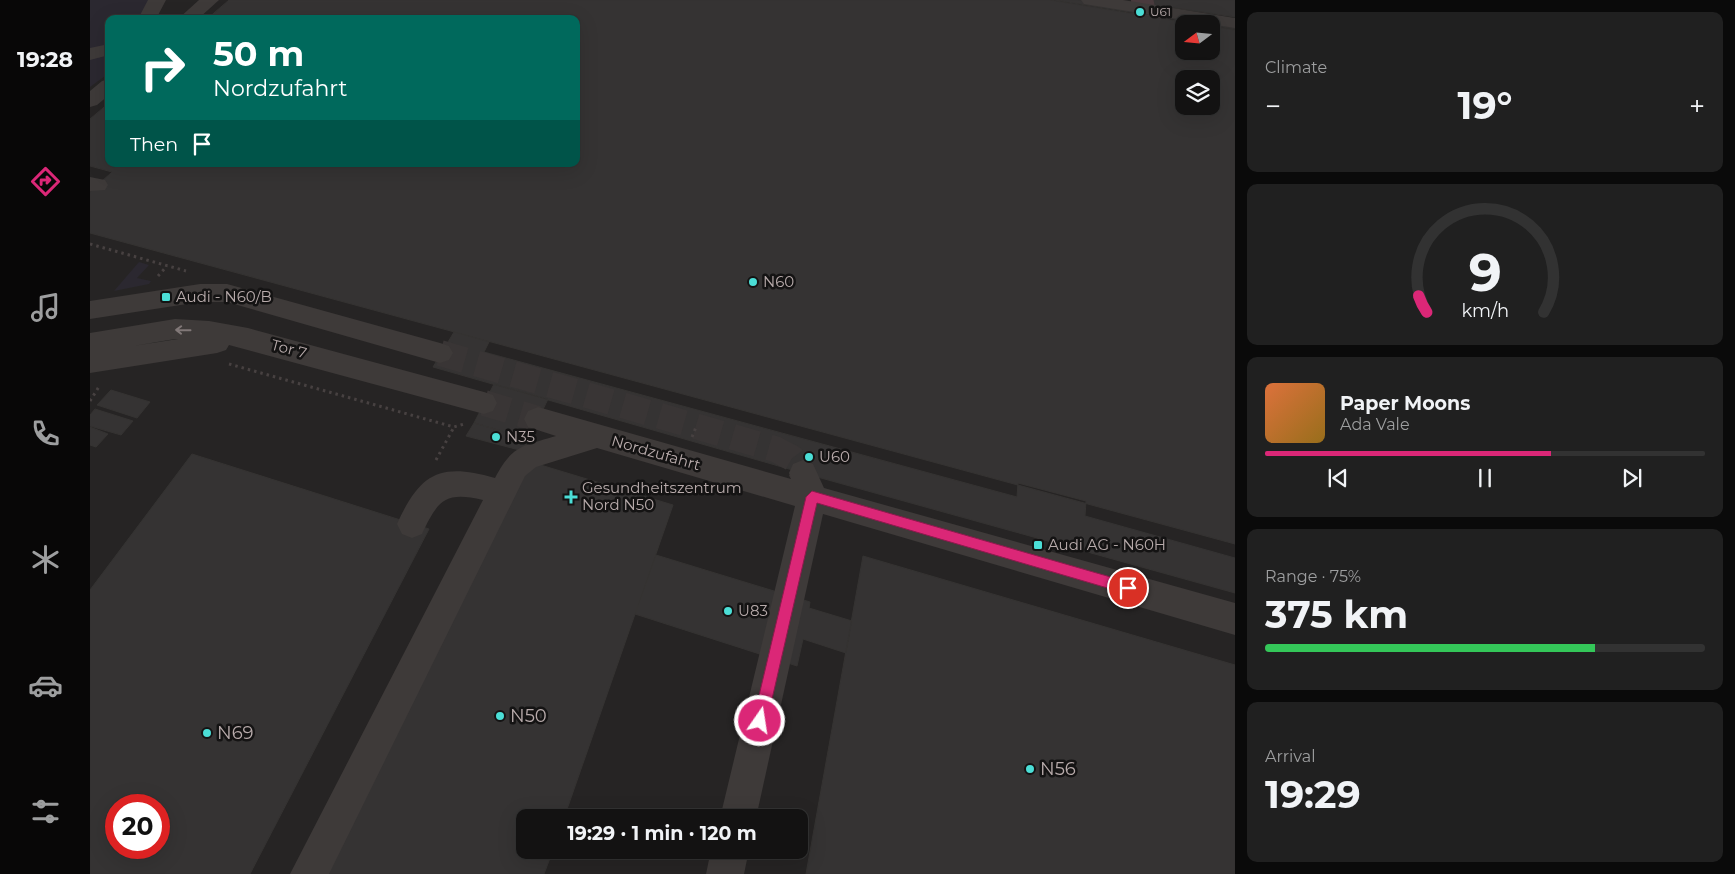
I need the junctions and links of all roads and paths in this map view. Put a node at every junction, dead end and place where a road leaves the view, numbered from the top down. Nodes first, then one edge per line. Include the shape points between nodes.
1 (157, 0) edge
2 (210, 0) edge
3 (1090, 0) edge
4 (1127, 3) edge
5 (149, 15) edge
6 (193, 15) edge
7 (1235, 23) edge
8 (105, 50) edge
9 (90, 54) edge
10 (105, 88) edge
11 (90, 101) edge
12 (90, 244) edge
13 (227, 293) junction
14 (90, 310) edge
15 (248, 338) junction
16 (90, 344) edge
17 (440, 353) tunnel mouth
18 (90, 363) edge
19 (222, 363) dead end
20 (476, 413) joint
21 (538, 419) tunnel mouth
22 (696, 426) dead end
23 (454, 427) junction
24 (452, 432) dead end
25 (596, 436) junction
26 (691, 441) dead end
27 (808, 485) junction
28 (502, 493) junction
29 (412, 524) dead end
30 (1235, 618) edge
31 (740, 809) edge
32 (728, 859) edge
33 (309, 874) edge
34 (725, 874) edge

1 - 5 lane
2 - 6 lane
3 - 4 lane
4 - 7 lane
8 - 9 lane
10 - 11 lane
12 - 13 path via 214,279
13 - 14 lane via 200,293
13 - 17 lane
15 -> 16 lane, Tor 7 via 208,330 175,330
15 - 18 lane
15 - 20 lane, Tor 7
19 - 23 path
20 - 23 path
21 - 25 lane, Nordzufahrt
22 - 26 path
23 - 24 path
25 - 27 lane, Nordzufahrt
25 - 28 lane via 520,461
27 - 30 lane, Nordzufahrt
27 - 31 lane
28 - 29 lane via 463,483 451,484 431,493
28 - 33 lane
32 - 34 lane

